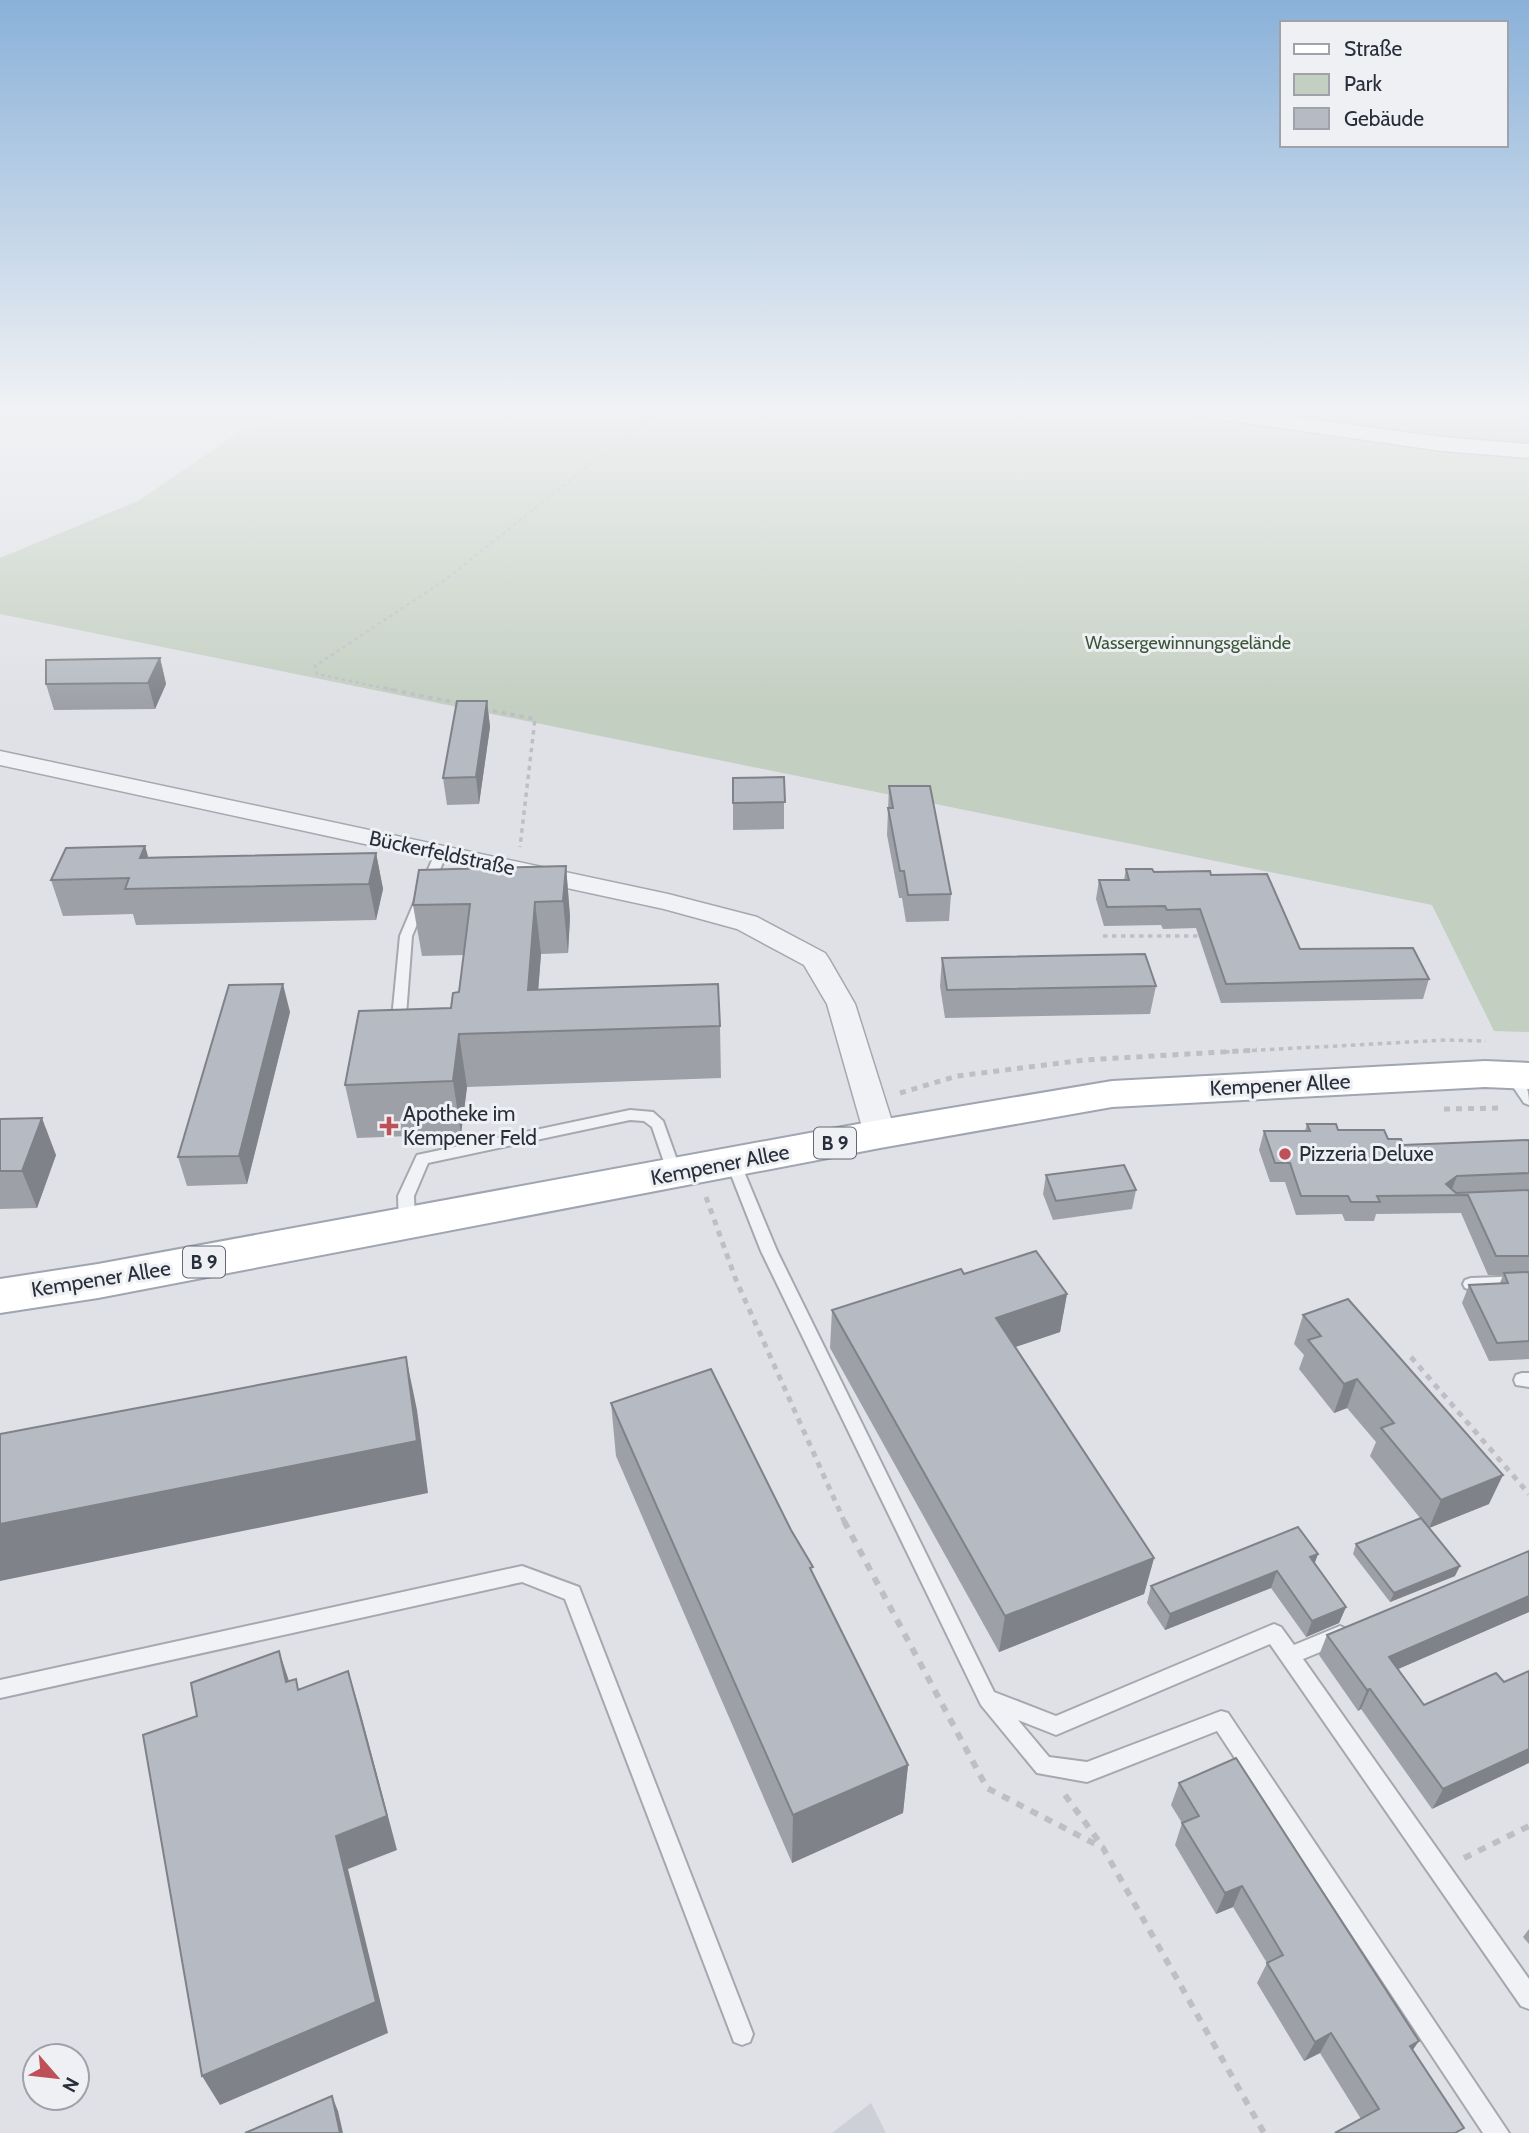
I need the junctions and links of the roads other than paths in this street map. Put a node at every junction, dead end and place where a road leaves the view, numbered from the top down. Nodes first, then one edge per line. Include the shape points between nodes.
1 (0, 758) edge
2 (441, 853) junction
3 (397, 1030) edge
4 (1523, 1084) edge
5 (880, 1134) junction
6 (733, 1163) junction
7 (675, 1174) junction
8 (407, 1224) junction
9 (1529, 1282) edge
10 (1471, 1284) edge
11 (0, 1296) edge
12 (1354, 1629) edge
13 (1292, 1655) junction
14 (0, 1689) edge
15 (988, 1699) junction
16 (1529, 1998) edge
17 (742, 2034) dead end
18 (1497, 2133) edge

1 - 2 street, Bückerfeldstraße
2 - 3 lane via 406,936
2 - 5 street, Bückerfeldstraße via 747,922 815,960 841,1004
4 - 5 main road, Kempener Allee / B 9 via 1485,1074 1112,1094
5 - 6 main road, Kempener Allee / B 9
6 - 7 main road, Kempener Allee / B 9
6 - 15 lane via 769,1251
7 - 8 main road, Kempener Allee / B 9
7 - 8 lane via 657,1125 648,1116 630,1115 422,1159 406,1196
8 - 11 main road, Kempener Allee / B 9
9 - 10 lane
12 - 13 lane
13 - 15 lane via 1274,1633 1056,1726
13 - 16 lane
14 - 17 lane via 523,1574 572,1593
15 - 18 lane via 1044,1766 1087,1772 1221,1720

